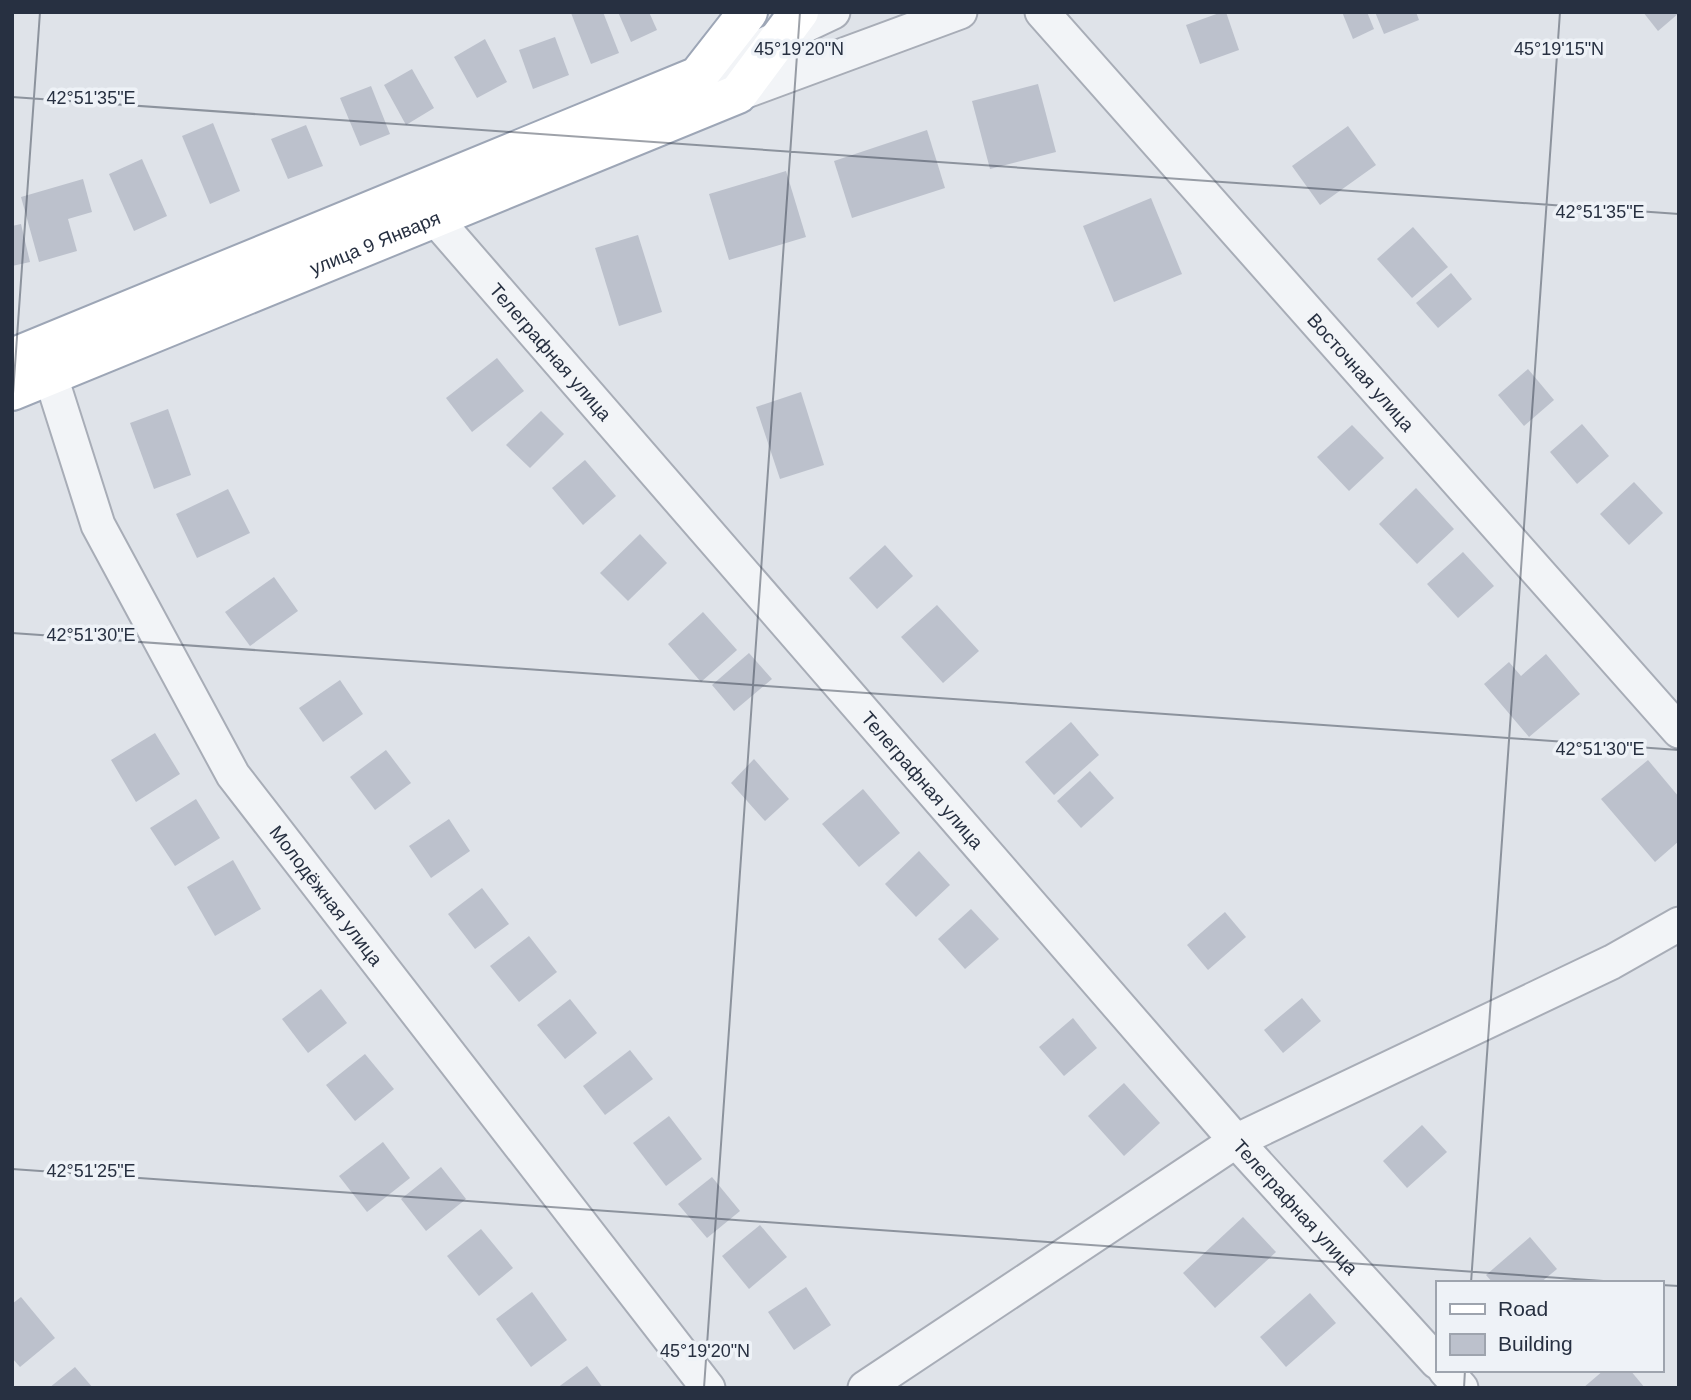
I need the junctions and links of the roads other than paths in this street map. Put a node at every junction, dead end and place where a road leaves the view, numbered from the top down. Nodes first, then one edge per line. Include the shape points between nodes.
1 (748, 12) edge
2 (833, 12) edge
3 (960, 12) edge
4 (1042, 12) edge
5 (790, 25) edge
6 (698, 76) junction
7 (738, 94) junction
8 (423, 205) junction
9 (34, 360) edge
10 (12, 391) edge
11 (1679, 731) edge
12 (1679, 924) edge
13 (1236, 1141) junction
14 (1436, 1361) edge
15 (1447, 1372) edge
16 (708, 1388) edge
17 (865, 1388) edge
18 (1461, 1388) edge

1 - 6 main road
2 - 5 street
3 - 7 street
4 - 11 street, Восточная улица
5 - 6 street
5 - 7 main road
6 - 8 main road, улица 9 Января
7 - 8 main road, улица 9 Января
8 - 9 main road, улица 9 Января
8 - 13 street, Телеграфная улица
9 - 10 main road, улица 9 Января
9 - 16 street, Молодёжная улица via 98,525 233,775
12 - 13 street via 1612,962
13 - 14 street, Телеграфная улица
13 - 17 street
15 - 18 street

